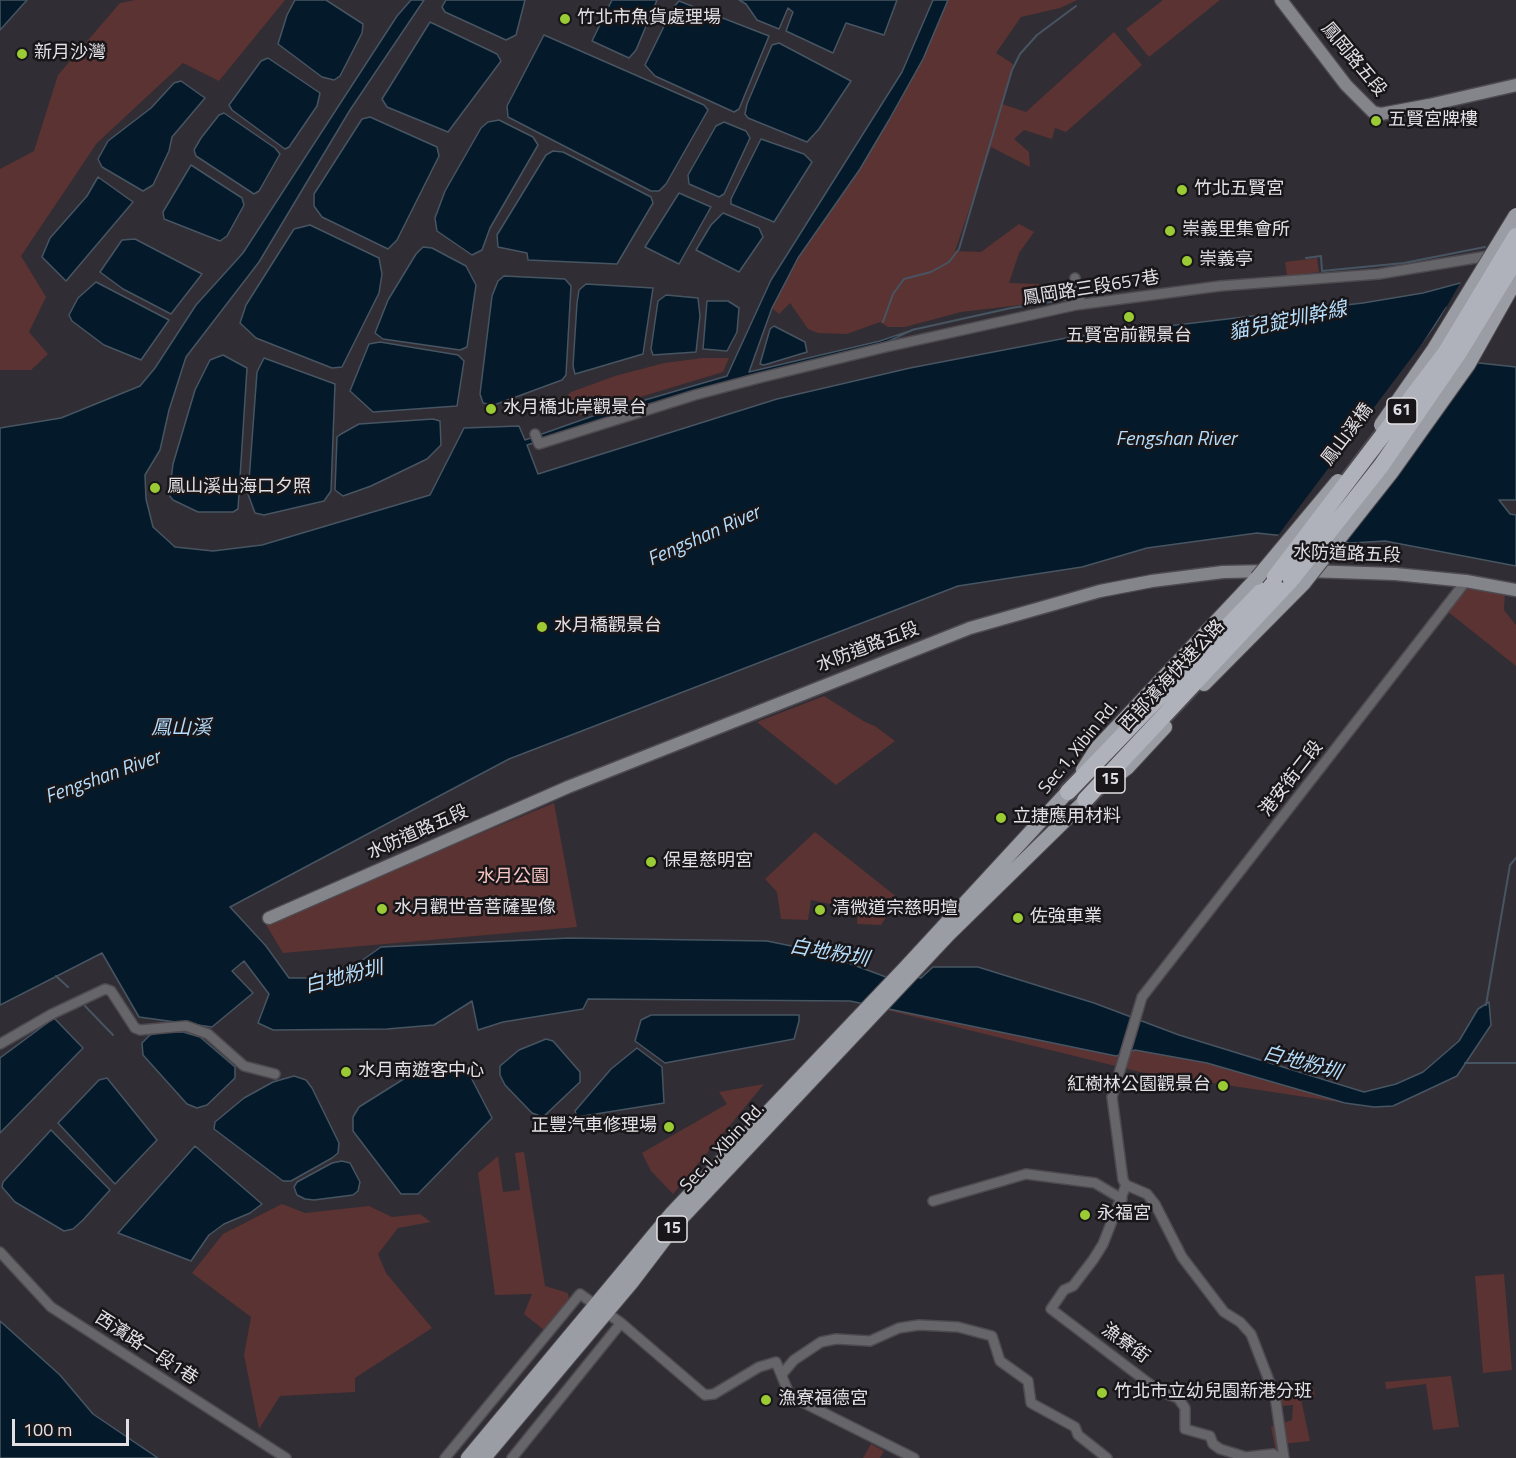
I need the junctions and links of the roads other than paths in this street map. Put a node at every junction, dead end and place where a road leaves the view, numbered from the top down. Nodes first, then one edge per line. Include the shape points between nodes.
1 (1281, 0) edge
2 (1516, 85) edge
3 (1516, 216) edge
4 (1516, 236) edge
5 (1516, 249) edge
6 (1516, 259) edge
7 (1075, 278) dead end
8 (1516, 280) edge
9 (1081, 304) junction
10 (535, 434) dead end
11 (1257, 578) joint
12 (1290, 580) junction
13 (1466, 581) junction
14 (1516, 590) edge
15 (1068, 792) junction
16 (1084, 800) joint
17 (268, 918) dead end
18 (909, 971) junction
19 (0, 1044) edge
20 (275, 1074) dead end
21 (1126, 1185) junction
22 (1122, 1199) junction
23 (933, 1201) dead end
24 (0, 1252) edge
25 (601, 1309) junction
26 (621, 1323) junction
27 (782, 1374) junction
28 (286, 1458) edge
29 (445, 1458) edge
30 (468, 1458) edge
31 (484, 1458) edge
32 (512, 1458) edge
33 (914, 1458) edge
34 (1107, 1458) edge
35 (1279, 1458) edge
36 (1284, 1458) edge

1 - 2 street, 鳳岡路五段 via 1373,112 1430,105
3 - 11 main road, 鳳山溪橋 / 15, bridge via 1434,350 1355,462
4 - 12 highway, 鳳山溪橋 / 61, bridge via 1446,352
5 - 9 street, 鳳岡路三段657巷 via 1379,274 1220,286
6 - 12 highway, 61, bridge via 1458,354 1381,466
7 - 9 street
8 - 12 main road, bridge via 1468,365 1391,473
9 - 10 street, 鳳岡路三段657巷 via 700,394 539,444
11 - 15 main road, Sec.1, Xibin Rd. / 15 via 1097,748
12 - 15 highway, 西部濱海快速公路 / 61
12 - 16 highway, 西部濱海快速公路 / 61
13 - 14 street, 水防道路五段
13 - 17 street, 水防道路五段 via 1329,571 1223,572 1100,591 970,628 822,686 568,787
13 - 21 street, 港安街二段 via 1142,997 1112,1097
15 - 18 main road, Sec.1, Xibin Rd. / 15
16 - 18 main road, Sec.1, Xibin Rd. / 15
18 - 25 main road, Sec.1, Xibin Rd. / 15 via 875,1014
18 - 25 main road, Sec.1, Xibin Rd. / 15 via 854,1020 672,1213
19 - 20 street via 105,989 111,991 135,1028 186,1026 208,1034 244,1066
21 - 22 street, 漁寮街
21 - 36 street via 1147,1194 1182,1257 1224,1312 1251,1334 1275,1396
22 - 23 street via 1095,1183 1026,1174
22 - 35 street, 漁寮街 via 1093,1260 1051,1308 1159,1390 1178,1398 1185,1408 1185,1429 1210,1436 1220,1449 1246,1457 1273,1454
24 - 28 street, 西濱路一段1巷 via 51,1307
25 - 26 street
25 - 29 street via 580,1294
25 - 30 main road, Sec.1, Xibin Rd. / 15
25 - 31 main road, Sec.1, Xibin Rd. / 15
26 - 27 street via 705,1395 714,1394 767,1363 776,1362
26 - 32 street
27 - 33 street via 790,1396
27 - 34 street via 801,1354 820,1342 870,1341 919,1324 958,1327 992,1336 1000,1361 1028,1381 1031,1403 1075,1427 1078,1435

